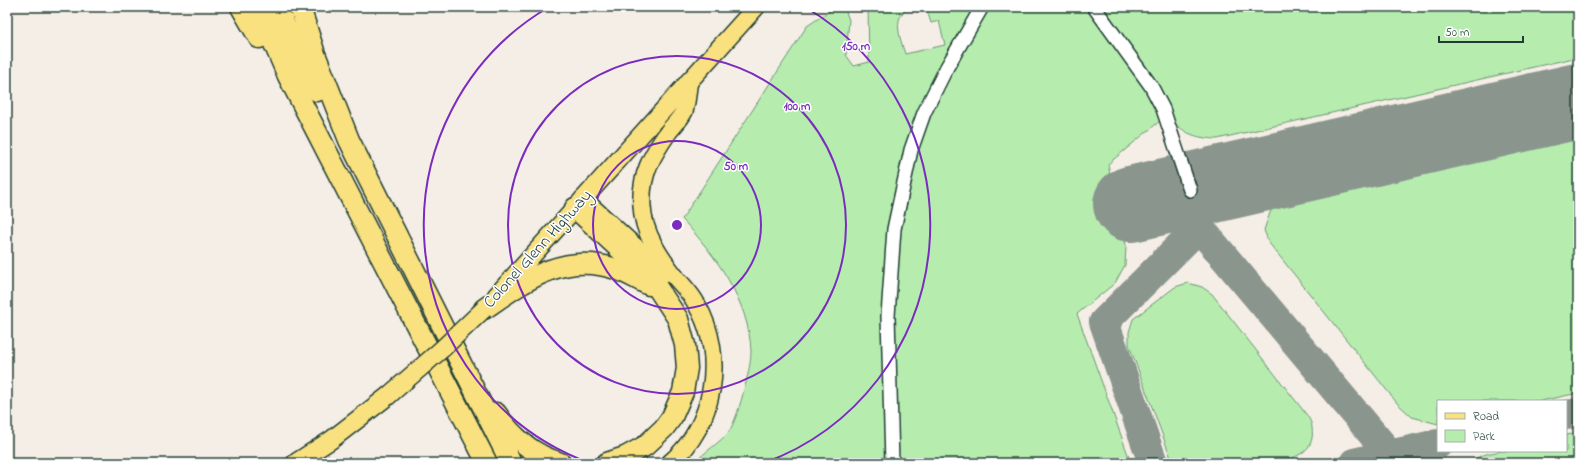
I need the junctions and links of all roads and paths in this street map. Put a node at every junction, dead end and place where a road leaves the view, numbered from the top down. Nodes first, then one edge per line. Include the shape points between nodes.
1 (241, 7) edge
2 (258, 7) edge
3 (277, 7) edge
4 (300, 7) edge
5 (756, 7) edge
6 (982, 7) edge
7 (1094, 7) edge
8 (288, 76) junction
9 (689, 81) junction
10 (348, 140) junction
11 (1190, 190) dead end
12 (579, 203) junction
13 (677, 279) junction
14 (659, 291) junction
15 (484, 309) junction
16 (472, 384) junction
17 (295, 463) edge
18 (487, 463) edge
19 (511, 463) edge
20 (561, 463) edge
21 (607, 463) edge
22 (670, 463) edge
23 (892, 463) edge

1 - 8 highway via 276,69
2 - 8 highway
3 - 10 highway via 337,131
4 - 10 highway
5 - 9 main road, Colonel Glenn Highway
6 - 23 lane via 924,113 911,150 894,229 888,316
7 - 11 lane via 1151,86 1163,109
8 - 18 highway
9 - 12 main road, Colonel Glenn Highway
9 - 13 main road via 684,111 650,160 642,195 648,233
10 - 16 highway
12 - 13 main road via 668,276
12 - 14 highway via 651,278
12 - 15 main road, Colonel Glenn Highway
13 - 22 main road via 698,306 704,321 712,350 713,379 708,405 699,425 689,442
14 - 15 highway via 615,269 603,265 578,263 552,268 538,274
14 - 21 highway via 678,319 683,334 687,356 683,392 672,417 655,437 633,453
15 - 17 main road, Colonel Glenn Highway, bridge via 388,396
16 - 19 highway
16 - 20 highway via 510,432 522,443 535,453

